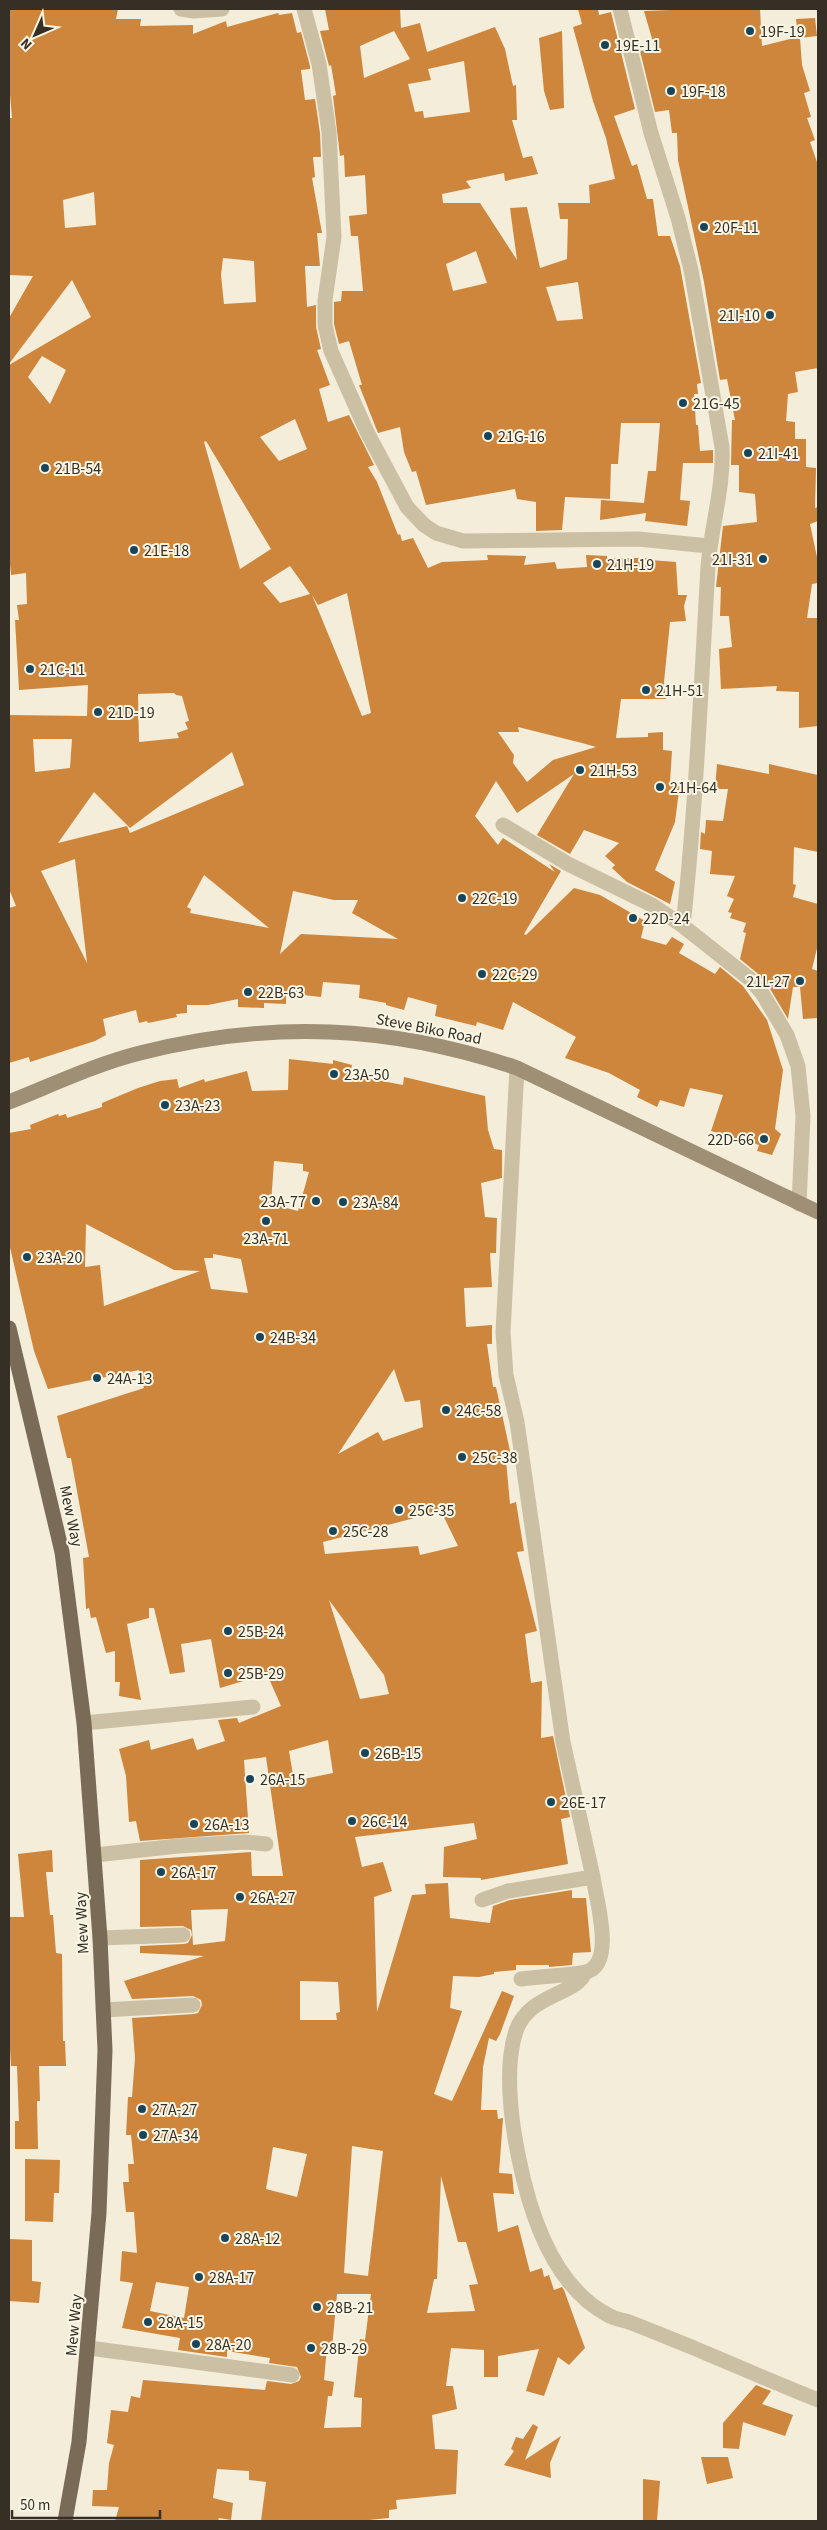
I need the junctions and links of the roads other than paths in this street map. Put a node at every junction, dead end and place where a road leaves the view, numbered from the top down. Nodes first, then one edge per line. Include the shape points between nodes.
1 (181, 9) edge
2 (222, 9) edge
3 (304, 9) edge
4 (620, 9) edge
5 (709, 546) junction
6 (503, 825) dead end
7 (683, 926) junction
8 (517, 1068) junction
9 (9, 1102) edge
10 (799, 1204) junction
11 (818, 1212) edge
12 (9, 1328) edge
13 (254, 1707) dead end
14 (84, 1723) junction
15 (266, 1844) dead end
16 (95, 1855) junction
17 (593, 1877) junction
18 (482, 1900) dead end
19 (183, 1935) dead end
20 (100, 1938) junction
21 (585, 1972) junction
22 (521, 1979) dead end
23 (193, 2005) dead end
24 (103, 2010) junction
25 (89, 2348) junction
26 (292, 2375) dead end
27 (818, 2400) edge
28 (65, 2521) edge

1 - 2 street
3 - 5 street via 319,64 329,132 334,237 324,300 328,340 334,362 354,405 407,508 424,525 463,541 638,539
4 - 5 street via 651,133 687,253 712,381 722,458
5 - 7 street
6 - 7 street via 568,864 652,905
7 - 10 street via 750,979 772,1006 790,1043 798,1066 803,1116
8 - 9 street, Steve Biko Road via 460,1050 389,1036 284,1031 252,1033 139,1053
8 - 10 street, Steve Biko Road
8 - 17 street via 505,1263 503,1332 506,1374 518,1432 564,1742
10 - 11 street, Steve Biko Road
12 - 14 main road, Mew Way via 62,1552
13 - 14 street
14 - 16 main road, Mew Way
15 - 16 street via 178,1846
16 - 20 main road, Mew Way
17 - 18 street via 508,1891
17 - 21 street via 603,1953 595,1966
19 - 20 street
20 - 24 main road, Mew Way
21 - 22 street
21 - 27 street via 579,1982 537,2003 527,2013 516,2030 512,2047 514,2136 523,2182 546,2244 567,2278 608,2316
23 - 24 street
24 - 25 main road, Mew Way via 105,2050 100,2213
25 - 26 street
25 - 28 main road, Mew Way via 79,2442

